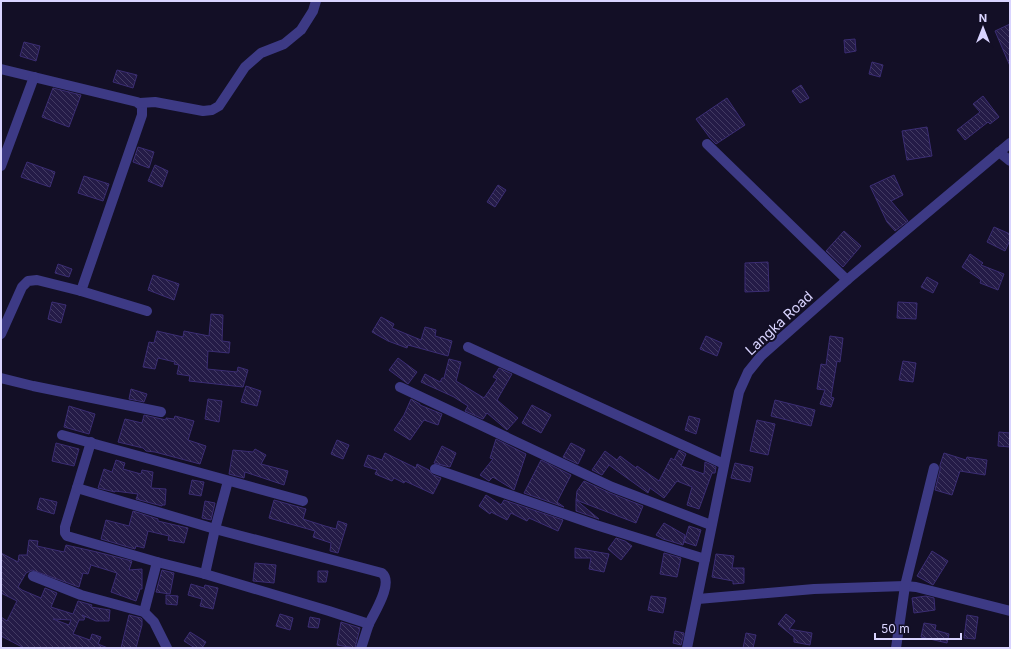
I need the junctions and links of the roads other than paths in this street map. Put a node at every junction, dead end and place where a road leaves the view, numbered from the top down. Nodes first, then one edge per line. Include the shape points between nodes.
1 (316, 1) edge
2 (1, 70) edge
3 (34, 77) junction
4 (140, 103) junction
5 (1010, 143) edge
6 (707, 144) dead end
7 (999, 152) junction
8 (1010, 161) edge
9 (1, 166) edge
10 (846, 280) junction
11 (81, 291) junction
12 (147, 311) dead end
13 (1, 334) edge
14 (468, 347) dead end
15 (1, 378) edge
16 (400, 387) dead end
17 (161, 412) dead end
18 (62, 435) dead end
19 (91, 442) junction
20 (724, 464) junction
21 (934, 468) dead end
22 (435, 469) dead end
23 (228, 481) junction
24 (77, 488) junction
25 (303, 500) dead end
26 (711, 525) junction
27 (215, 529) junction
28 (705, 559) junction
29 (157, 562) junction
30 (205, 574) junction
31 (33, 576) dead end
32 (905, 586) junction
33 (698, 599) junction
34 (1010, 611) edge
35 (144, 612) junction
36 (369, 624) junction
37 (167, 648) edge
38 (361, 648) edge
39 (687, 648) edge
40 (896, 648) edge

1 - 4 street via 301,30 284,44 261,53 246,67 219,106 203,111 155,102
2 - 3 street
3 - 4 street
3 - 9 street
4 - 11 street via 142,115
5 - 7 street, Langka Road
6 - 10 street
7 - 8 street
7 - 10 street, Langka Road
10 - 20 street, Langka Road via 761,356 748,372 739,392
11 - 12 street
11 - 13 street via 37,280 28,281 22,287
14 - 20 street
15 - 17 street
16 - 26 street via 612,487
18 - 19 street
19 - 23 street
19 - 24 street
20 - 26 street, Langka Road
21 - 32 street
22 - 28 street via 596,525
23 - 25 street
23 - 27 street
24 - 27 street
24 - 29 street via 65,533 70,537
26 - 28 street, Langka Road
27 - 30 street
27 - 36 street via 382,573 386,579 383,597 378,611
28 - 33 street, Langka Road
29 - 30 street
29 - 35 street
30 - 36 street
31 - 35 street via 81,595
32 - 33 street via 814,589
32 - 34 street
32 - 40 street
33 - 39 street, Langka Road
35 - 37 street via 154,622
36 - 38 street

